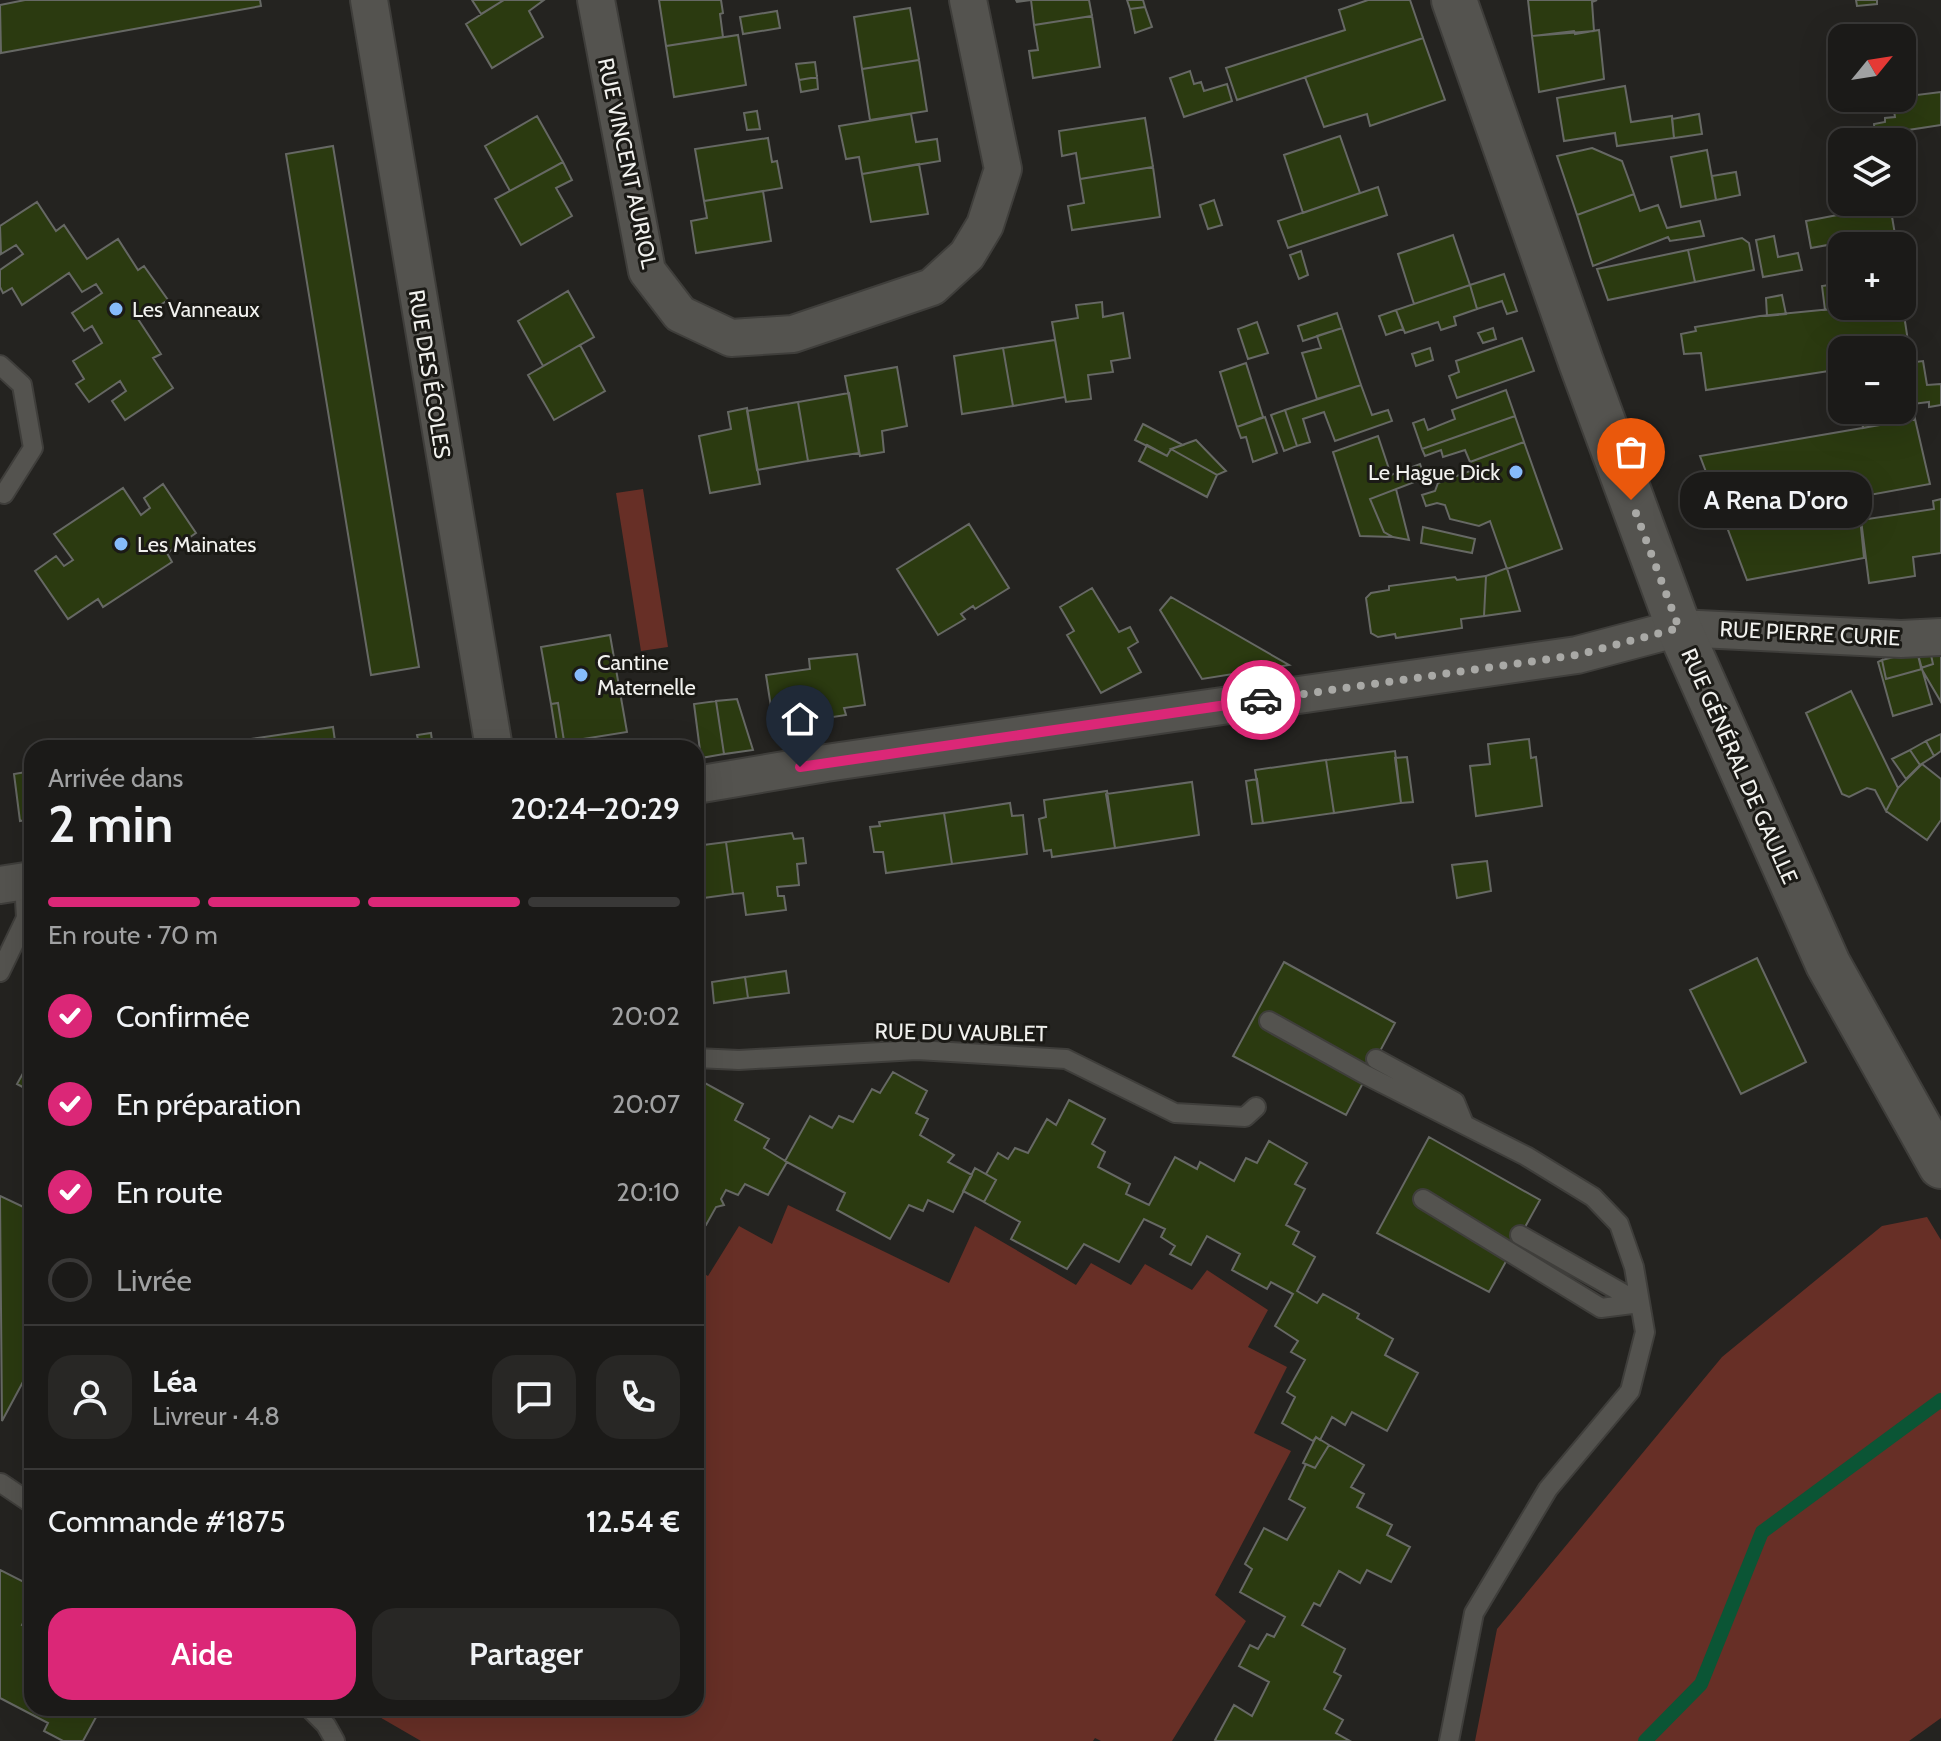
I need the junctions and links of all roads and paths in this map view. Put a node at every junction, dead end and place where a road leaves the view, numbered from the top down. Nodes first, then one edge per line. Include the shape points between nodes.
1 (369, 0) edge
2 (596, 0) edge
3 (968, 0) edge
4 (1460, 16) edge
5 (0, 365) edge
6 (4, 494) dead end
7 (1679, 628) junction
8 (1941, 637) edge
9 (493, 740) edge
10 (704, 784) edge
11 (19, 882) edge
12 (24, 908) edge
13 (24, 922) edge
14 (0, 972) edge
15 (1269, 1021) dead end
16 (704, 1058) edge
17 (1376, 1059) dead end
18 (1256, 1107) dead end
19 (1464, 1124) junction
20 (1941, 1166) edge
21 (1423, 1199) dead end
22 (1520, 1235) dead end
23 (1640, 1303) junction
24 (1, 1483) edge
25 (24, 1499) edge
26 (318, 1716) edge
27 (335, 1741) edge
28 (1449, 1741) edge

1 - 9 street, RUE DES ÉCOLES
2 - 3 street, RUE VINCENT AURIOL via 647,271 680,314 731,338 793,334 932,287 967,255 985,225 1003,169
4 - 7 main road, RUE GÉNÉRAL DE GAULLE
5 - 6 lane via 22,385 33,448
7 - 8 street, RUE PIERRE CURIE
7 - 10 street, RUE PIERRE CURIE via 1577,655
7 - 20 main road, RUE GÉNÉRAL DE GAULLE via 1828,964
11 - 12 lane
13 - 14 lane
15 - 19 lane
16 - 18 lane, RUE DU VAUBLET via 917,1050 1066,1059 1175,1113 1245,1117
17 - 19 lane via 1455,1102
19 - 23 lane via 1593,1197 1619,1224
21 - 23 lane via 1601,1308
22 - 23 lane
23 - 28 lane via 1645,1332 1630,1391 1548,1489 1474,1613
24 - 25 lane
26 - 27 lane

